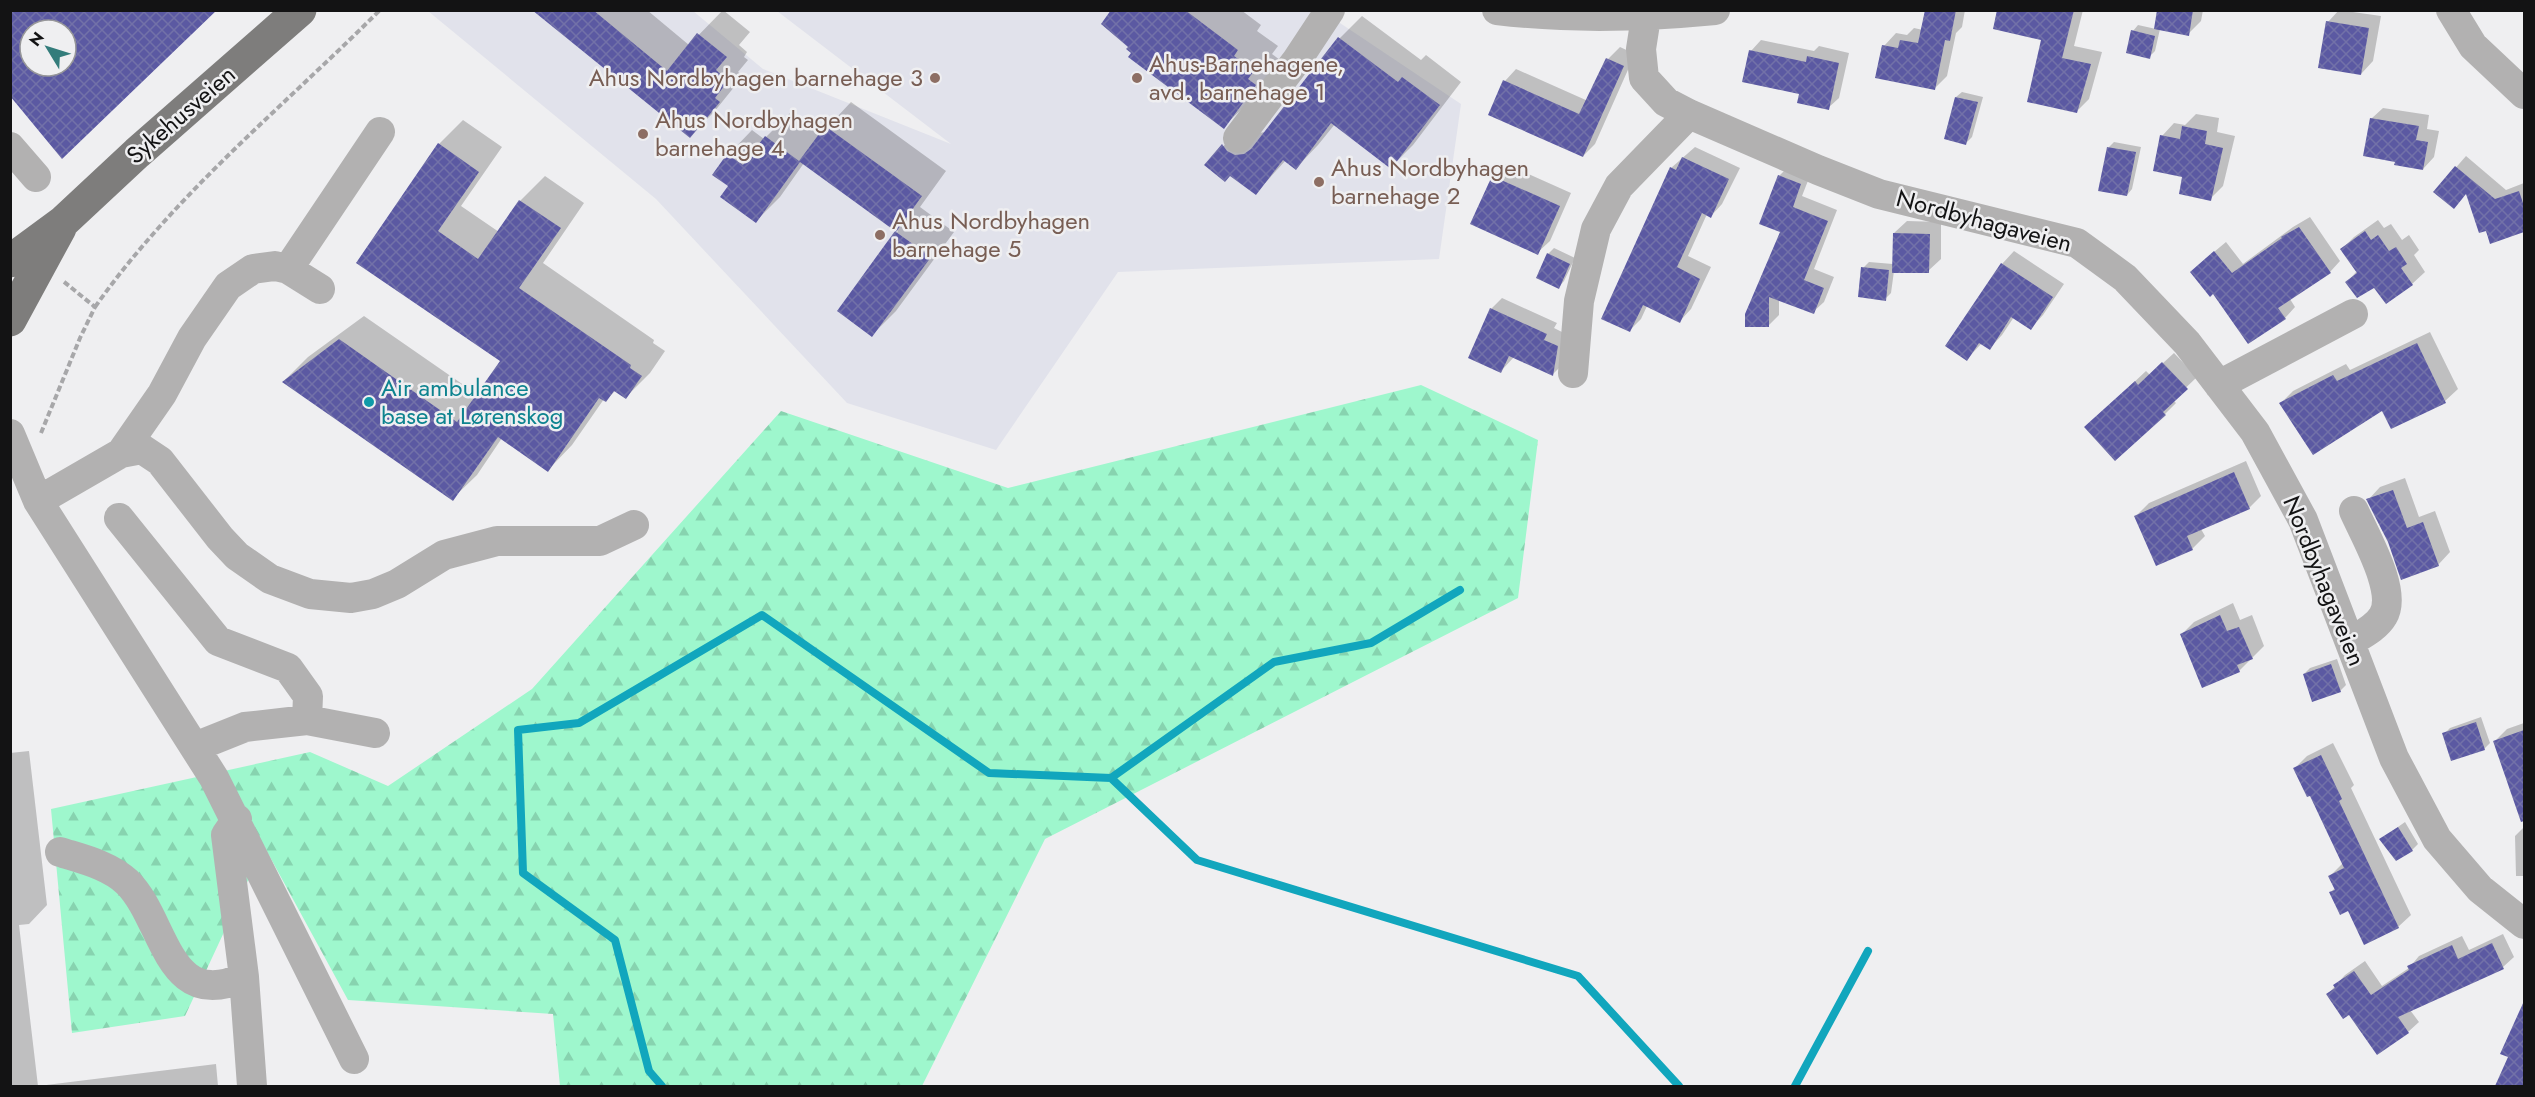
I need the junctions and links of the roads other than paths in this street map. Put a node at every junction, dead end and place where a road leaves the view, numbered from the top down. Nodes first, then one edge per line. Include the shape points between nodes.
1 (300, 10) edge
2 (1330, 10) edge
3 (1497, 10) edge
4 (1715, 10) edge
5 (2451, 10) edge
6 (1546, 13) edge
7 (1646, 17) junction
8 (2524, 94) edge
9 (1689, 114) junction
10 (380, 132) dead end
11 (1238, 138) dead end
12 (10, 147) edge
13 (36, 177) dead end
14 (63, 222) junction
15 (10, 261) edge
16 (288, 269) junction
17 (320, 290) dead end
18 (2353, 314) dead end
19 (10, 320) edge
20 (1573, 374) dead end
21 (2218, 385) junction
22 (25, 435) edge
23 (121, 453) junction
24 (10, 482) edge
25 (38, 501) junction
26 (2354, 511) dead end
27 (119, 518) dead end
28 (634, 525) dead end
29 (2350, 642) junction
30 (307, 720) junction
31 (375, 733) dead end
32 (195, 747) junction
33 (237, 819) junction
34 (60, 852) dead end
35 (2524, 924) edge
36 (244, 977) junction
37 (354, 1059) dead end
38 (252, 1086) edge

1 - 14 main road, Sykehusveien
2 - 11 street
3 - 6 street
4 - 7 street
5 - 8 street via 2474,46
6 - 7 street
7 - 9 street, Nordbyhagaveien via 1641,49 1644,78 1666,102
9 - 20 street via 1619,186 1596,229 1579,301
9 - 21 street, Nordbyhagaveien via 1880,194 2077,243 2125,278 2187,343
10 - 16 street
12 - 13 street
14 - 15 main road, Sykehusveien
14 - 19 main road, Sykehusveien
16 - 17 street
16 - 23 street via 275,266 253,270 228,286
18 - 21 street
21 - 29 street, Nordbyhagaveien via 2254,432 2303,520
22 - 25 street
23 - 25 street
23 - 28 street via 142,449 160,461 237,556 270,579 310,594 351,598 373,594 444,555 497,541 600,541
24 - 25 street
25 - 32 street
26 - 29 street via 2387,588 2388,603 2374,626
27 - 30 street via 218,641 288,669 308,696
29 - 35 street, Nordbyhagaveien via 2394,758 2437,839 2480,889
30 - 31 street
30 - 32 street via 245,727
32 - 33 street
33 - 36 street via 226,835
33 - 37 street
34 - 36 street via 104,868 127,882 181,972 200,984 213,986
36 - 38 street

